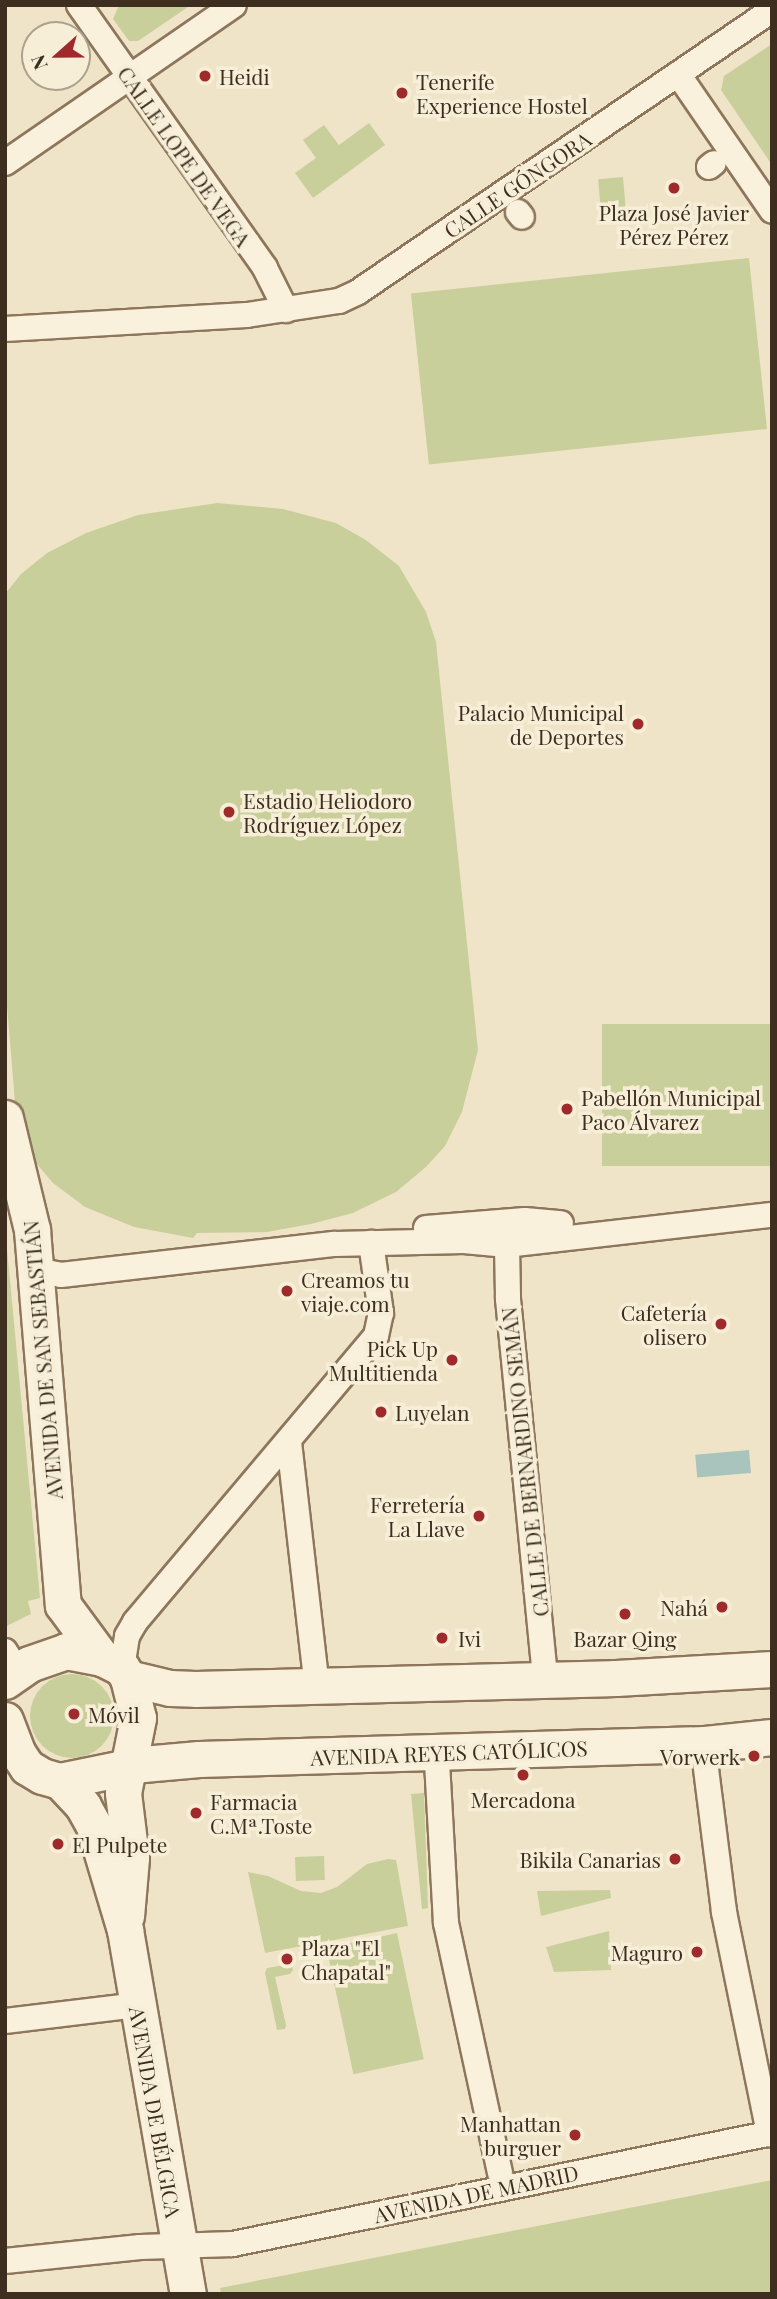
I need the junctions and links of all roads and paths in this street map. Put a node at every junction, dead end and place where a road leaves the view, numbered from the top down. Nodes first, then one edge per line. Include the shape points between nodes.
1 (79, 5) edge
2 (234, 5) edge
3 (772, 10) edge
4 (678, 74) junction
5 (130, 78) junction
6 (5, 163) edge
7 (772, 211) edge
8 (286, 310) junction
9 (5, 311) edge
10 (35, 326) junction
11 (5, 329) edge
12 (5, 1118) edge
13 (772, 1199) edge
14 (772, 1215) edge
15 (561, 1223) junction
16 (371, 1243) junction
17 (507, 1245) junction
18 (36, 1270) junction
19 (289, 1442) junction
20 (63, 1605) junction
21 (9, 1666) edge
22 (117, 1668) junction
23 (772, 1669) edge
24 (545, 1679) junction
25 (317, 1686) junction
26 (5, 1720) edge
27 (772, 1737) edge
28 (704, 1753) dead end
29 (437, 1762) dead end
30 (16, 1765) edge
31 (126, 1767) junction
32 (60, 1781) junction
33 (125, 1930) junction
34 (136, 2006) junction
35 (5, 2021) edge
36 (770, 2133) edge
37 (500, 2174) dead end
38 (179, 2245) junction
39 (5, 2261) edge
40 (188, 2294) edge

1 - 5 street, CALLE LOPE DE VEGA
2 - 5 street
3 - 4 street, CALLE GÓNGORA
4 - 7 street
4 - 8 street, CALLE GÓNGORA via 358,292 340,301
5 - 6 street
5 - 8 street, CALLE LOPE DE VEGA via 265,268
8 - 10 street, CALLE GÓNGORA
9 - 10 street
10 - 11 street, CALLE GÓNGORA
12 - 18 main road, AVENIDA DE SAN SEBASTIÁN via 29,1217
13 - 15 street
14 - 17 street
15 - 16 street via 525,1220 454,1225
15 - 17 street via 526,1232
16 - 17 street via 477,1241
16 - 18 street via 61,1275
16 - 19 street via 381,1313 376,1336
17 - 24 street, CALLE DE BERNARDINO SEMÁN
18 - 20 main road, AVENIDA DE SAN SEBASTIÁN
19 - 22 street via 135,1622
19 - 25 street
20 - 21 main road
20 - 22 main road
21 - 22 main road via 77,1651
22 - 25 main road via 161,1686
22 - 31 main road, AVENIDA DE BÉLGICA via 138,1718
23 - 24 main road
24 - 25 main road
26 - 30 main road via 17,1752
27 - 31 main road, AVENIDA REYES CATÓLICOS via 705,1744 199,1759
28 - 36 street via 724,1912
29 - 37 street via 446,1923
30 - 32 main road
31 - 32 main road, AVENIDA REYES CATÓLICOS
31 - 33 main road, AVENIDA DE BÉLGICA via 122,1802 131,1858
32 - 33 main road, AVENIDA DE BÉLGICA via 94,1826
33 - 34 main road, AVENIDA DE BÉLGICA
34 - 35 street
34 - 38 main road, AVENIDA DE BÉLGICA
36 - 38 street, AVENIDA DE MADRID via 233,2244
38 - 39 street, AVENIDA DE MADRID
38 - 40 main road, AVENIDA DE BÉLGICA

